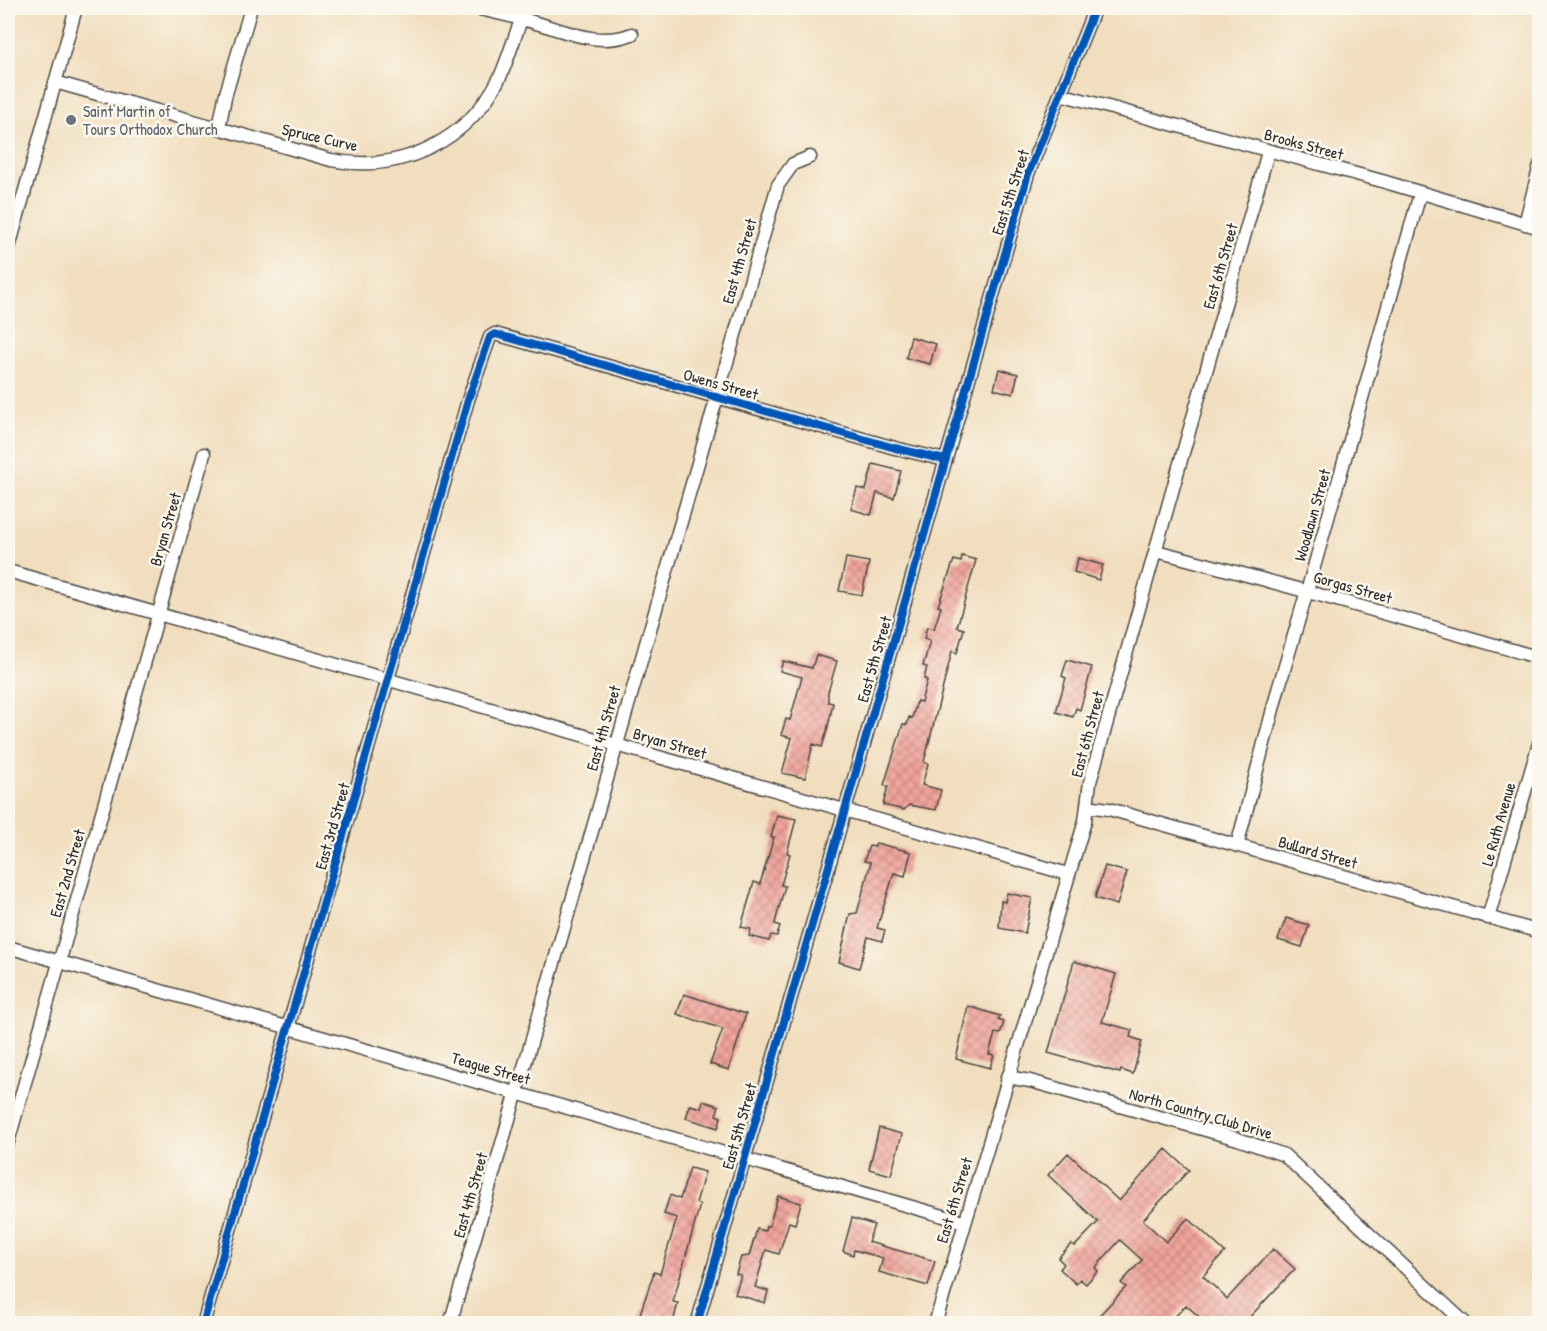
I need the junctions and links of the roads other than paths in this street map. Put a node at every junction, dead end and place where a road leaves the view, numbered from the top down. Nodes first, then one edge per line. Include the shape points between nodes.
1 (76, 8) edge
2 (251, 8) edge
3 (476, 8) edge
4 (1095, 8) edge
5 (523, 13) edge
6 (632, 34) dead end
7 (55, 82) junction
8 (1060, 94) junction
9 (219, 128) junction
10 (1268, 152) junction
11 (810, 157) dead end
12 (1539, 165) edge
13 (1420, 194) junction
14 (1525, 224) junction
15 (1539, 228) edge
16 (8, 250) edge
17 (490, 337) joint
18 (717, 397) junction
19 (204, 454) dead end
20 (945, 459) junction
21 (1156, 551) junction
22 (8, 571) edge
23 (1306, 591) junction
24 (158, 614) junction
25 (1539, 658) edge
26 (388, 679) junction
27 (1539, 740) edge
28 (615, 745) junction
29 (1087, 807) junction
30 (844, 810) junction
31 (1238, 846) junction
32 (1068, 874) junction
33 (1488, 918) junction
34 (1539, 932) edge
35 (8, 946) edge
36 (59, 962) junction
37 (288, 1027) junction
38 (1007, 1077) junction
39 (516, 1092) junction
40 (8, 1142) edge
41 (744, 1157) junction
42 (964, 1222) junction
43 (203, 1323) edge
44 (450, 1323) edge
45 (697, 1323) edge
46 (935, 1323) edge
47 (1466, 1323) edge

1 - 7 street
2 - 9 street
3 - 5 street
4 - 8 street, East 5th Street
5 - 6 street via 590,39
5 - 9 street, Spruce Curve via 500,75 483,104 453,135 418,154 379,163 347,163
7 - 9 street, Spruce Curve
7 - 16 street
8 - 10 street, Brooks Street
8 - 20 street, East 5th Street via 1028,174
10 - 13 street, Brooks Street
10 - 21 street, East 6th Street
11 - 18 street, East 4th Street via 793,164 778,185
12 - 14 street
13 - 14 street, Brooks Street
13 - 23 street, Woodlawn Street
14 - 15 street, Brooks Street
17 - 18 street, Owens Street via 495,334
17 - 26 street, East 3rd Street via 468,400
18 - 20 street, Owens Street
18 - 28 street, East 4th Street
19 - 24 street, Bryan Street
20 - 30 street, East 5th Street
21 - 23 street, Gorgas Street
21 - 29 street, East 6th Street via 1090,782
22 - 24 street, Bryan Street
23 - 25 street, Gorgas Street
23 - 31 street, Woodlawn Street
24 - 26 street, Bryan Street
24 - 36 street, East 2nd Street
26 - 28 street, Bryan Street
26 - 37 street, East 3rd Street
27 - 33 street, Le Ruth Avenue
28 - 30 street, Bryan Street
28 - 39 street, East 4th Street
29 - 31 street, Bullard Street via 1109,809
29 - 32 street, East 6th Street
30 - 32 street, Bryan Street
30 - 41 street, East 5th Street
31 - 33 street, Bullard Street
32 - 38 street, East 6th Street
33 - 34 street, Bullard Street
35 - 36 street, Teague Street
36 - 37 street, Teague Street
36 - 40 street, East 2nd Street
37 - 39 street, Teague Street
37 - 43 street, East 3rd Street
38 - 42 street, East 6th Street
38 - 47 street, North Country Club Drive via 1284,1155
39 - 41 street, Teague Street
39 - 44 street, East 4th Street
41 - 42 street, Teague Street
41 - 45 street, East 5th Street
42 - 46 street, East 6th Street

